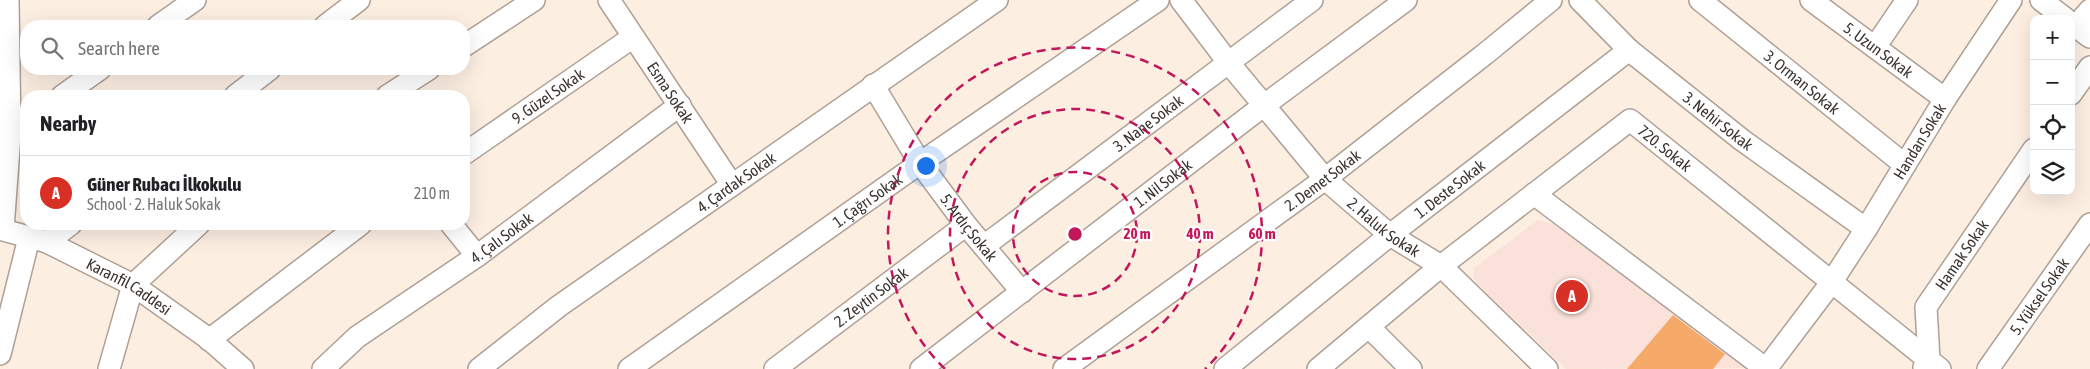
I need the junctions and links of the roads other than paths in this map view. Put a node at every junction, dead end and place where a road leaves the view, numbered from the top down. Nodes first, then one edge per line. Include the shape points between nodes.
1 (8, 0) edge
2 (195, 0) edge
3 (359, 0) edge
4 (534, 0) edge
5 (609, 0) edge
6 (997, 0) edge
7 (1158, 0) edge
8 (1181, 0) edge
9 (1312, 0) edge
10 (1406, 0) edge
11 (1551, 0) edge
12 (1580, 0) edge
13 (1700, 0) edge
14 (1811, 0) edge
15 (1907, 0) edge
16 (2011, 0) edge
17 (2045, 1) edge
18 (2090, 10) edge
19 (167, 20) edge
20 (333, 20) edge
21 (2076, 26) edge
22 (633, 37) junction
23 (470, 42) edge
24 (1874, 47) junction
25 (1630, 50) junction
26 (1228, 62) junction
27 (2090, 67) edge
28 (92, 75) edge
29 (262, 75) edge
30 (420, 75) edge
31 (873, 85) junction
32 (2075, 88) edge
33 (70, 90) edge
34 (243, 90) edge
35 (397, 90) edge
36 (1945, 99) junction
37 (680, 105) junction
38 (1263, 106) junction
39 (18, 128) edge
40 (470, 150) edge
41 (2033, 150) edge
42 (920, 163) junction
43 (1905, 165) junction
44 (1325, 179) junction
45 (732, 185) junction
46 (1534, 194) junction
47 (2090, 224) edge
48 (966, 225) junction
49 (2, 229) edge
50 (1866, 229) junction
51 (59, 230) edge
52 (193, 230) edge
53 (353, 230) edge
54 (456, 230) edge
55 (1390, 235) junction
56 (38, 240) junction
57 (984, 246) junction
58 (477, 256) junction
59 (1441, 266) junction
60 (1831, 283) junction
61 (133, 285) junction
62 (1022, 292) junction
63 (1368, 327) junction
64 (209, 340) junction
65 (0, 354) edge
66 (1930, 366) edge
67 (109, 369) edge
68 (243, 369) edge
69 (323, 369) edge
70 (479, 369) edge
71 (629, 369) edge
72 (775, 369) edge
73 (921, 369) edge
74 (1064, 369) edge
75 (1225, 369) edge
76 (1318, 369) edge
77 (1411, 369) edge
78 (1548, 369) edge
79 (1766, 369) edge
80 (1988, 369) edge

1 - 39 street
2 - 19 street
3 - 20 street
4 - 23 street
5 - 22 street, Esma Sokak
6 - 31 street, 4. Çardak Sokak
7 - 42 street, 1. Çağrı Sokak
8 - 26 street, 2. Haluk Sokak
9 - 26 street, 3. Nane Sokak
10 - 38 street, 1. Nil Sokak
11 - 44 street, 2. Demet Sokak
12 - 25 street, 3. Nehir Sokak
13 - 43 street, 3. Orman Sokak
14 - 24 street, 5. Uzun Sokak
15 - 24 street
16 - 36 street, Handan Sokak
17 - 21 street
18 - 21 street
22 - 37 street, Esma Sokak
22 - 40 street, 9. Güzel Sokak
24 - 36 street, 5. Uzun Sokak
25 - 50 street, 3. Nehir Sokak via 1742,140
25 - 55 street, 1. Deste Sokak
26 - 38 street, 2. Haluk Sokak
26 - 57 street, 3. Nane Sokak
27 - 32 street
28 - 33 street
29 - 34 street
30 - 35 street
31 - 42 street, 5. Ardıç Sokak
31 - 45 street, 4. Çardak Sokak
36 - 43 street, Handan Sokak
37 - 45 street, Esma Sokak
37 - 58 street, 4. Çalı Sokak
38 - 44 street, 2. Haluk Sokak
38 - 62 street, 1. Nil Sokak
39 - 49 street
41 - 66 street, Hamak Sokak via 1926,307
42 - 48 street, 5. Ardıç Sokak
42 - 71 street, 1. Çağrı Sokak
43 - 50 street, Handan Sokak
44 - 55 street, 2. Haluk Sokak
44 - 74 street, 2. Demet Sokak
45 - 70 street, 4. Çardak Sokak via 559,306
46 - 59 street, 720. Sokak
46 - 60 street, 720. Sokak via 1630,120
46 - 79 street
47 - 80 street, 5. Yüksel Sokak
48 - 57 street, 5. Ardıç Sokak
48 - 72 street, 2. Zeytin Sokak
49 - 56 street, Karanfil Caddesi
50 - 60 street, Handan Sokak
51 - 56 street
52 - 61 street
53 - 64 street
54 - 58 street
55 - 59 street, 2. Haluk Sokak
55 - 75 street, 1. Deste Sokak
56 - 61 street, Karanfil Caddesi
56 - 65 street
57 - 62 street, 5. Ardıç Sokak
58 - 69 street, 4. Çalı Sokak via 357,337
59 - 63 street, 720. Sokak
59 - 78 street, 2. Haluk Sokak
60 - 66 street, 720. Sokak
60 - 79 street, Handan Sokak
61 - 64 street, Karanfil Caddesi
61 - 67 street
62 - 73 street, 1. Nil Sokak
63 - 76 street, 720. Sokak
63 - 77 street
64 - 68 street, Karanfil Caddesi

